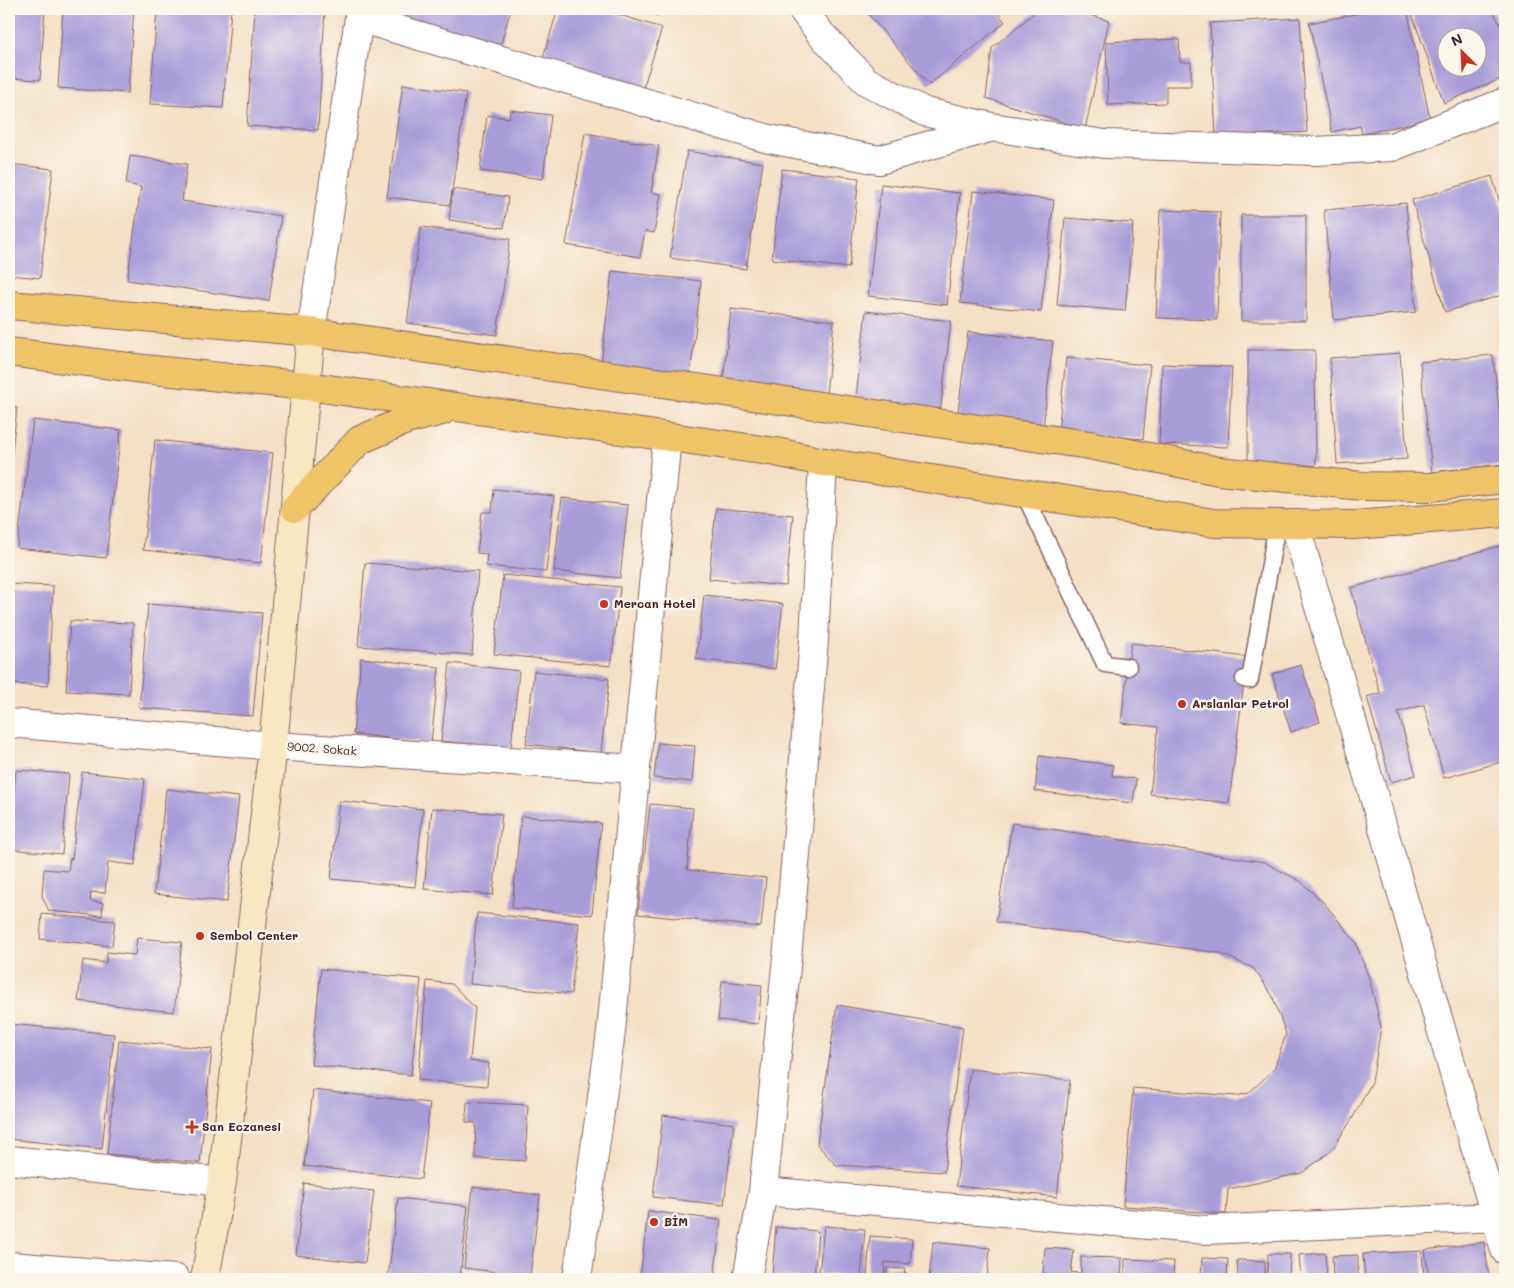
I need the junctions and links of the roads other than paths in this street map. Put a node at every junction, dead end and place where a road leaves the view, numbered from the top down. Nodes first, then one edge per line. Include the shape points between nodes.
1 (802, 9) edge
2 (359, 13) edge
3 (1505, 102) edge
4 (991, 127) junction
5 (9, 305) edge
6 (311, 332) junction
7 (9, 352) edge
8 (307, 386) junction
9 (458, 408) junction
10 (667, 437) junction
11 (823, 462) junction
12 (1505, 479) edge
13 (1024, 493) junction
14 (295, 508) junction
15 (1505, 514) edge
16 (1286, 524) junction
17 (1128, 666) dead end
18 (1244, 679) dead end
19 (9, 723) edge
20 (273, 746) junction
21 (636, 769) junction
22 (9, 1160) edge
23 (222, 1182) junction
24 (763, 1192) junction
25 (1497, 1217) junction
26 (1505, 1250) edge
27 (9, 1266) edge
28 (176, 1279) edge
29 (205, 1279) edge
30 (577, 1279) edge
31 (747, 1279) edge

1 - 4 street via 866,81 925,112
2 - 4 street via 769,139 879,160
2 - 6 street
3 - 4 street via 1392,147 1315,151 1105,144
5 - 6 main road
6 - 8 main road
6 - 12 main road via 1089,445 1219,471 1362,486 1429,487
7 - 8 main road
8 - 9 main road
8 - 14 main road
9 - 10 main road
9 - 14 main road via 406,420 360,440
10 - 11 main road
10 - 21 street
11 - 13 main road
11 - 24 street via 812,660 788,948
13 - 16 main road via 1214,523
13 - 17 lane via 1105,664
14 - 20 main road
15 - 16 main road via 1354,526
16 - 18 lane via 1250,680
16 - 25 street
19 - 20 street, 9002. Sokak
20 - 21 street, 9002. Sokak
20 - 23 main road
21 - 30 street via 611,1032
22 - 23 street
23 - 29 main road
24 - 25 street via 1206,1230
24 - 31 street
25 - 26 street
27 - 28 street

